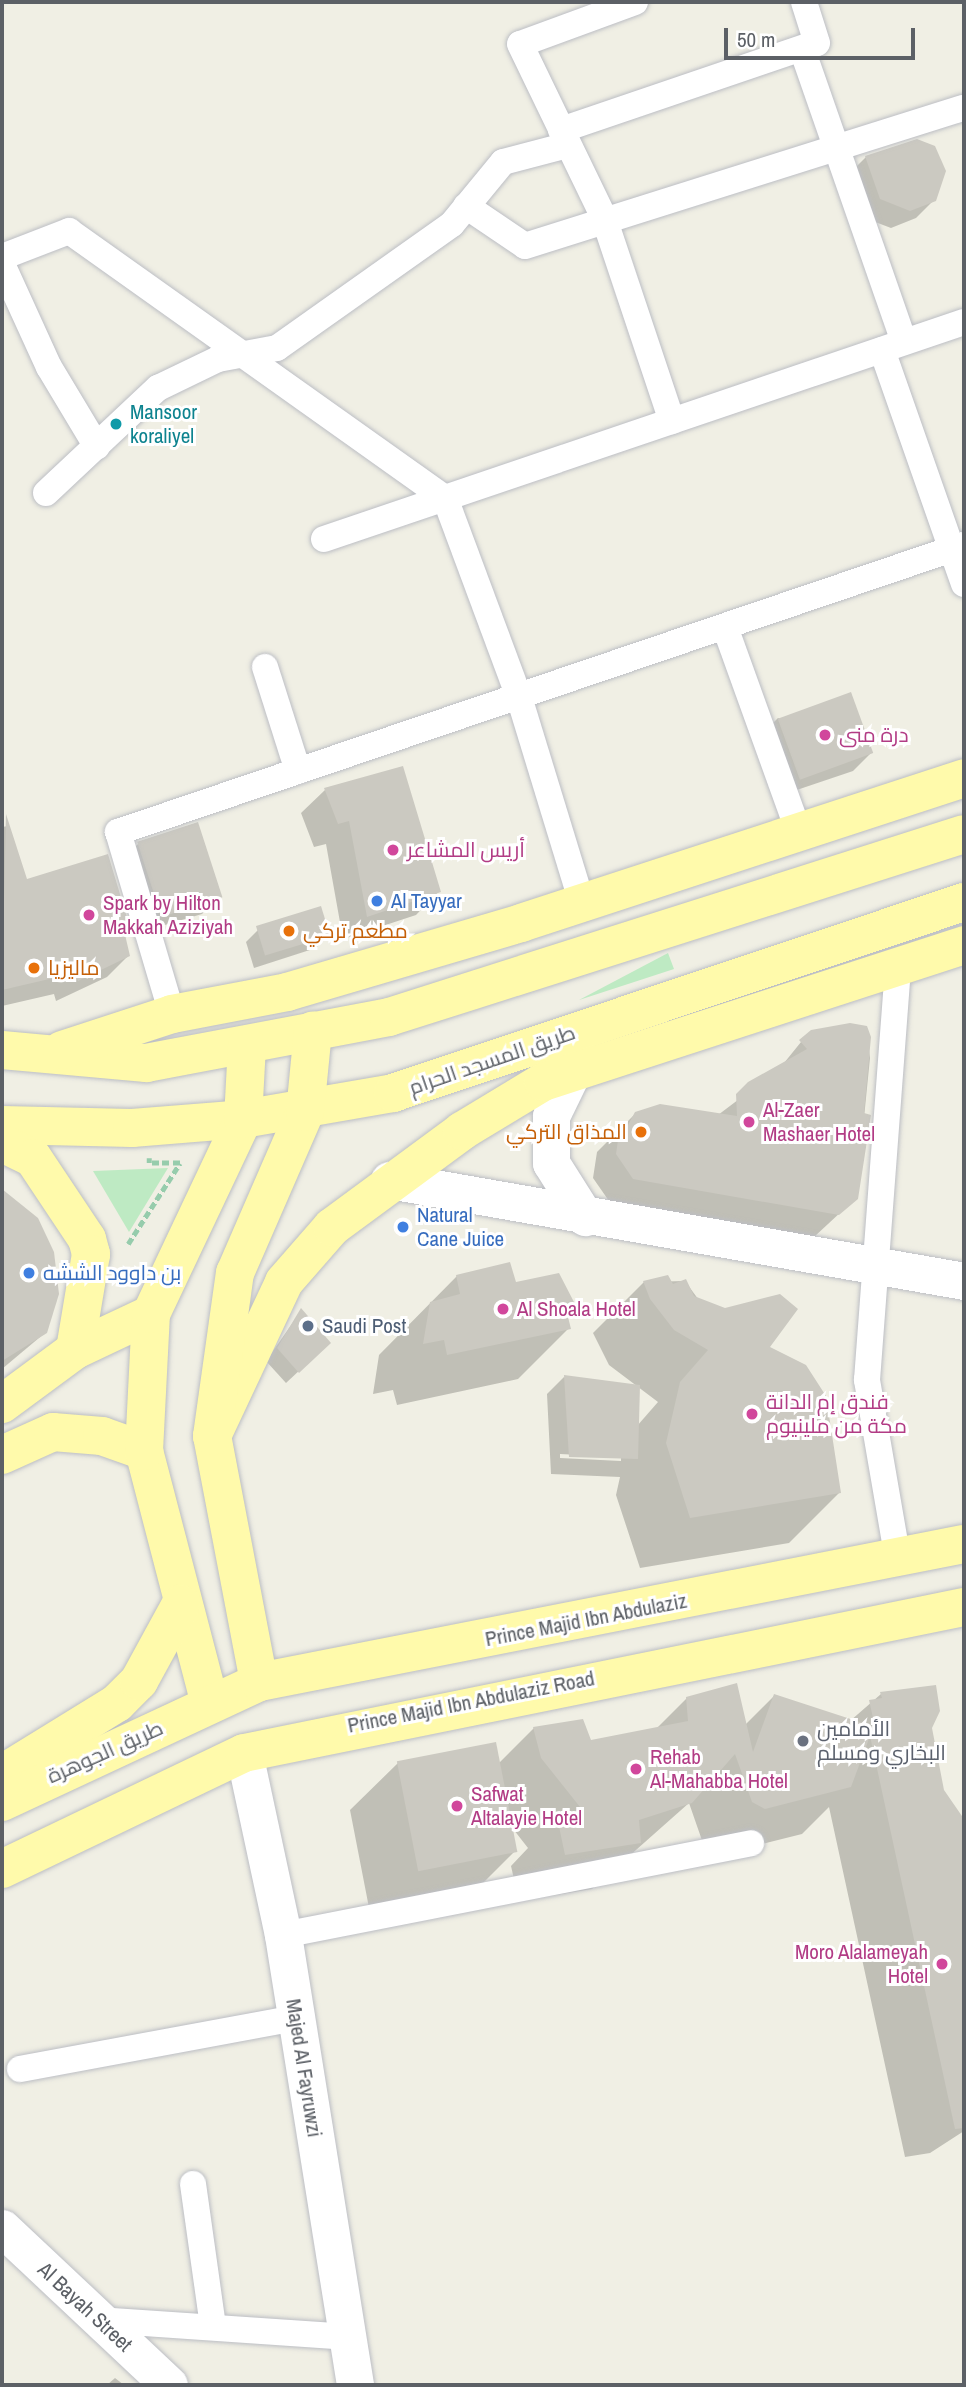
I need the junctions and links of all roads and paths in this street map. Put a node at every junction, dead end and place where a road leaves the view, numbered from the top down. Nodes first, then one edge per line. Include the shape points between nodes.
1 (635, 2) edge
2 (804, 2) edge
3 (802, 49) junction
4 (964, 108) edge
5 (565, 137) junction
6 (837, 148) junction
7 (466, 206) junction
8 (605, 222) junction
9 (2, 257) edge
10 (2, 264) edge
11 (964, 322) edge
12 (893, 346) junction
13 (243, 354) junction
14 (672, 422) junction
15 (97, 447) junction
16 (46, 493) dead end
17 (445, 498) junction
18 (324, 539) dead end
19 (958, 547) edge
20 (964, 584) edge
21 (725, 626) junction
22 (265, 667) dead end
23 (519, 696) junction
24 (298, 771) junction
25 (964, 778) edge
26 (799, 832) junction
27 (964, 834) edge
28 (964, 902) edge
29 (582, 903) junction
30 (964, 945) edge
31 (898, 967) junction
32 (172, 1014) junction
33 (313, 1030) junction
34 (247, 1046) junction
35 (2, 1050) edge
36 (51, 1054) junction
37 (572, 1073) junction
38 (305, 1112) junction
39 (243, 1119) junction
40 (2, 1125) edge
41 (152, 1126) junction
42 (2, 1143) edge
43 (389, 1180) junction
44 (585, 1217) junction
45 (128, 1244) dead end
46 (872, 1264) junction
47 (964, 1281) edge
48 (151, 1314) junction
49 (75, 1350) junction
50 (2, 1404) edge
51 (212, 1436) junction
52 (144, 1451) junction
53 (2, 1455) edge
54 (964, 1544) edge
55 (897, 1554) junction
56 (181, 1604) junction
57 (964, 1607) edge
58 (644, 1610) junction
59 (653, 1666) junction
60 (259, 1682) junction
61 (210, 1704) junction
62 (244, 1753) junction
63 (2, 1774) edge
64 (2, 1802) edge
65 (751, 1843) dead end
66 (2, 1870) edge
67 (283, 1935) junction
68 (296, 2018) junction
69 (20, 2070) dead end
70 (193, 2183) dead end
71 (2, 2228) edge
72 (99, 2320) junction
73 (213, 2327) junction
74 (348, 2337) junction
75 (169, 2385) edge
76 (355, 2385) edge

1 - 5 street via 520,44
2 - 3 street via 817,43
3 - 5 street
3 - 6 street
4 - 6 street
5 - 7 street via 503,162
5 - 8 street
6 - 8 street
6 - 12 street
7 - 8 street via 525,246
7 - 13 street via 452,224 316,324 277,348
8 - 14 street
9 - 13 street via 69,231
10 - 15 street via 49,367
11 - 12 street
12 - 14 street
12 - 19 street
13 - 15 street via 218,359 158,388
13 - 17 street
14 - 17 street
15 - 16 street
17 - 18 street
17 - 23 street
19 - 20 street
19 - 21 street
21 - 23 street
21 - 26 street
22 - 24 street
23 - 24 street
23 - 29 street
24 - 32 street via 118,832
25 - 26 main road
26 - 29 main road
27 - 33 main road via 569,965 389,1017
28 - 38 main road, طريق المسجد الحرام via 393,1093
29 - 32 main road via 287,992
30 - 31 main road
31 - 37 main road
31 - 46 street
32 - 36 main road
33 - 34 main road
33 - 38 main road
34 - 36 main road via 146,1063
34 - 39 main road
35 - 36 main road
37 - 43 main road via 543,1082
37 - 44 street via 551,1116 551,1163
38 - 39 main road, طريق المسجد الحرام
38 - 51 main road via 235,1273
39 - 41 main road, طريق المسجد الحرام
39 - 48 main road
40 - 41 main road, طريق المسجد الحرام
41 - 45 path via 149,1163 180,1163
42 - 49 main road via 33,1158 87,1239 91,1254
43 - 44 street
43 - 51 main road via 332,1227 284,1282
44 - 46 street
46 - 47 street
46 - 55 street via 867,1380
48 - 49 main road
48 - 52 main road
49 - 50 main road
51 - 60 main road
52 - 53 main road via 102,1436 53,1432
52 - 56 main road
54 - 55 main road, Prince Majid Ibn Abdulaziz
55 - 58 main road, Prince Majid Ibn Abdulaziz
56 - 61 main road
56 - 63 main road via 139,1681 117,1703
57 - 59 main road, Prince Majid Ibn Abdulaziz Road
58 - 59 main road
58 - 60 main road, Prince Majid Ibn Abdulaziz
59 - 62 main road, Prince Majid Ibn Abdulaziz Road
60 - 61 main road, Prince Majid Ibn Abdulaziz
61 - 64 main road, طريق الجوهرة
62 - 66 main road, Prince Majid Ibn Abdulaziz Road
62 - 67 street, Majed Al Fayruwzi
65 - 67 street
67 - 68 street, Majed Al Fayruwzi
68 - 69 street
68 - 74 street, Majed Al Fayruwzi
70 - 73 street
71 - 72 street, Al Bayah Street
72 - 73 street
72 - 75 street, Al Bayah Street
73 - 74 street
74 - 76 street, Majed Al Fayruwzi

